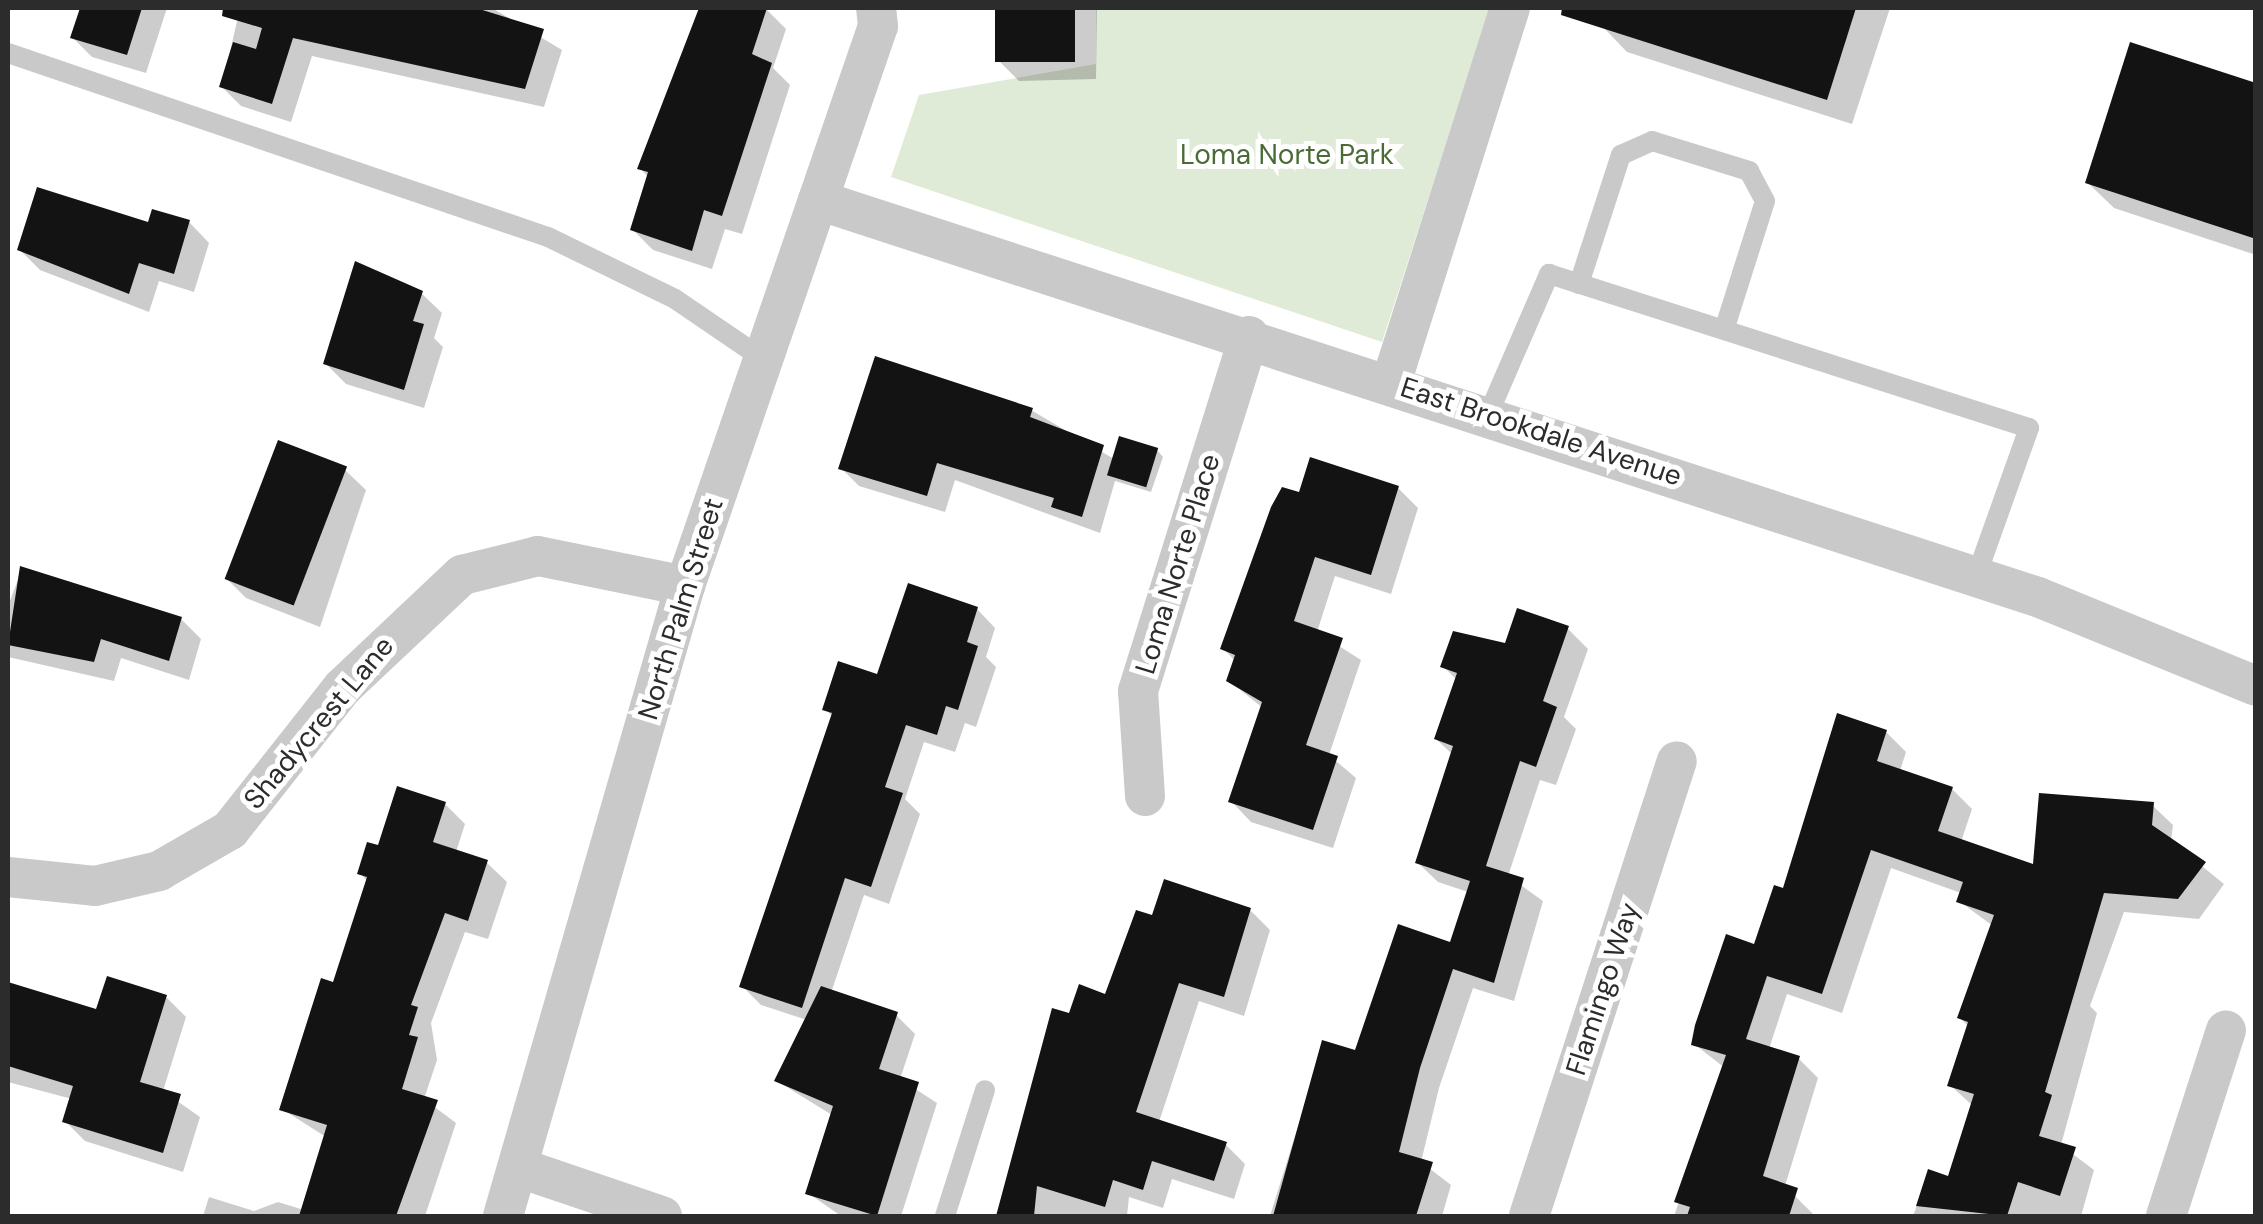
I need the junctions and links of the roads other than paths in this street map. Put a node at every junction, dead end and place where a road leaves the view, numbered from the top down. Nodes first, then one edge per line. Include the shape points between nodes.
1 (876, 8) edge
2 (1510, 8) edge
3 (8, 53) edge
4 (818, 200) junction
5 (1578, 284) junction
6 (1724, 330) junction
7 (1249, 336) junction
8 (764, 359) junction
9 (1391, 383) junction
10 (1488, 415) junction
11 (1976, 576) junction
12 (685, 586) junction
13 (2256, 686) edge
14 (1677, 761) dead end
15 (1145, 796) dead end
16 (8, 877) edge
17 (2226, 1030) dead end
18 (985, 1090) dead end
19 (520, 1168) junction
20 (503, 1216) edge
21 (662, 1216) edge
22 (945, 1216) edge
23 (1529, 1216) edge
24 (2166, 1216) edge

1 - 4 street, North Palm Street via 878,26
2 - 9 street
3 - 8 lane via 548,237 675,299
4 - 7 street, East Brookdale Avenue
4 - 8 street, North Palm Street
5 - 6 lane
5 - 6 lane via 1621,154 1652,141 1748,171 1765,202
5 - 10 lane via 1549,274
6 - 11 lane via 2029,428
7 - 9 street, East Brookdale Avenue
7 - 15 street, Loma Norte Place via 1138,691
8 - 12 street, North Palm Street
9 - 10 street, East Brookdale Avenue
10 - 11 street, East Brookdale Avenue
11 - 13 street, East Brookdale Avenue
12 - 16 street, Shadycrest Lane via 538,556 462,575 342,688 230,830 159,871 95,886
12 - 19 street, North Palm Street
14 - 23 street, Flamingo Way
17 - 24 street
18 - 22 lane
19 - 20 street, North Palm Street
19 - 21 street

